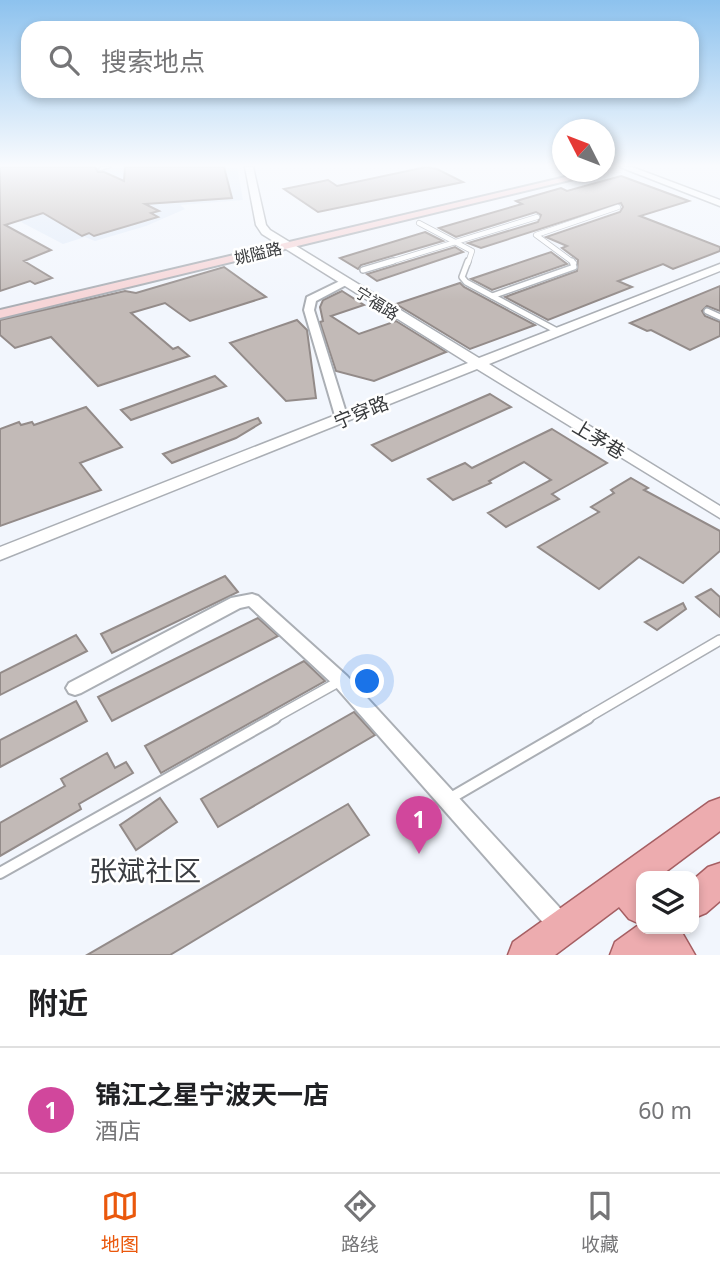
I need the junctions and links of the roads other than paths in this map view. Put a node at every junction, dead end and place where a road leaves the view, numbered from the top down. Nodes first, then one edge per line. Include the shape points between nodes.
1 (258, 212) edge
2 (408, 212) edge
3 (421, 212) edge
4 (604, 212) edge
5 (537, 217) dead end
6 (419, 223) dead end
7 (456, 242) junction
8 (281, 243) junction
9 (720, 267) edge
10 (363, 270) dead end
11 (344, 282) junction
12 (492, 296) junction
13 (0, 305) edge
14 (707, 311) dead end
15 (0, 314) edge
16 (720, 317) edge
17 (560, 332) junction
18 (478, 365) junction
19 (342, 419) junction
20 (720, 513) edge
21 (0, 554) edge
22 (720, 639) edge
23 (341, 681) junction
24 (75, 688) dead end
25 (448, 799) junction
26 (720, 812) edge
27 (684, 871) edge
28 (0, 873) edge
29 (720, 879) edge
30 (699, 897) edge
31 (636, 923) edge
32 (563, 928) junction
33 (644, 934) edge
34 (526, 955) edge
35 (628, 955) edge

1 - 8 street via 266,232
2 - 8 main road, 姚隘路
3 - 8 main road, 姚隘路
4 - 12 lane via 536,235 574,267
5 - 7 lane
6 - 7 lane
7 - 10 lane
7 - 12 lane via 472,251 463,280
8 - 11 street, 宁福路
8 - 13 main road, 姚隘路
8 - 15 main road, 姚隘路
9 - 17 street, 宁穿路
11 - 18 street, 宁福路
11 - 19 street via 309,303
12 - 17 lane
14 - 16 lane
17 - 18 street, 宁穿路
18 - 19 street, 宁穿路
18 - 20 street, 上茅巷
19 - 21 street, 宁穿路
22 - 25 lane
23 - 24 street via 252,600 237,602
23 - 25 street
23 - 28 lane
25 - 32 street
26 - 27 main road
29 - 30 main road
31 - 32 main road
32 - 34 main road
33 - 35 main road

